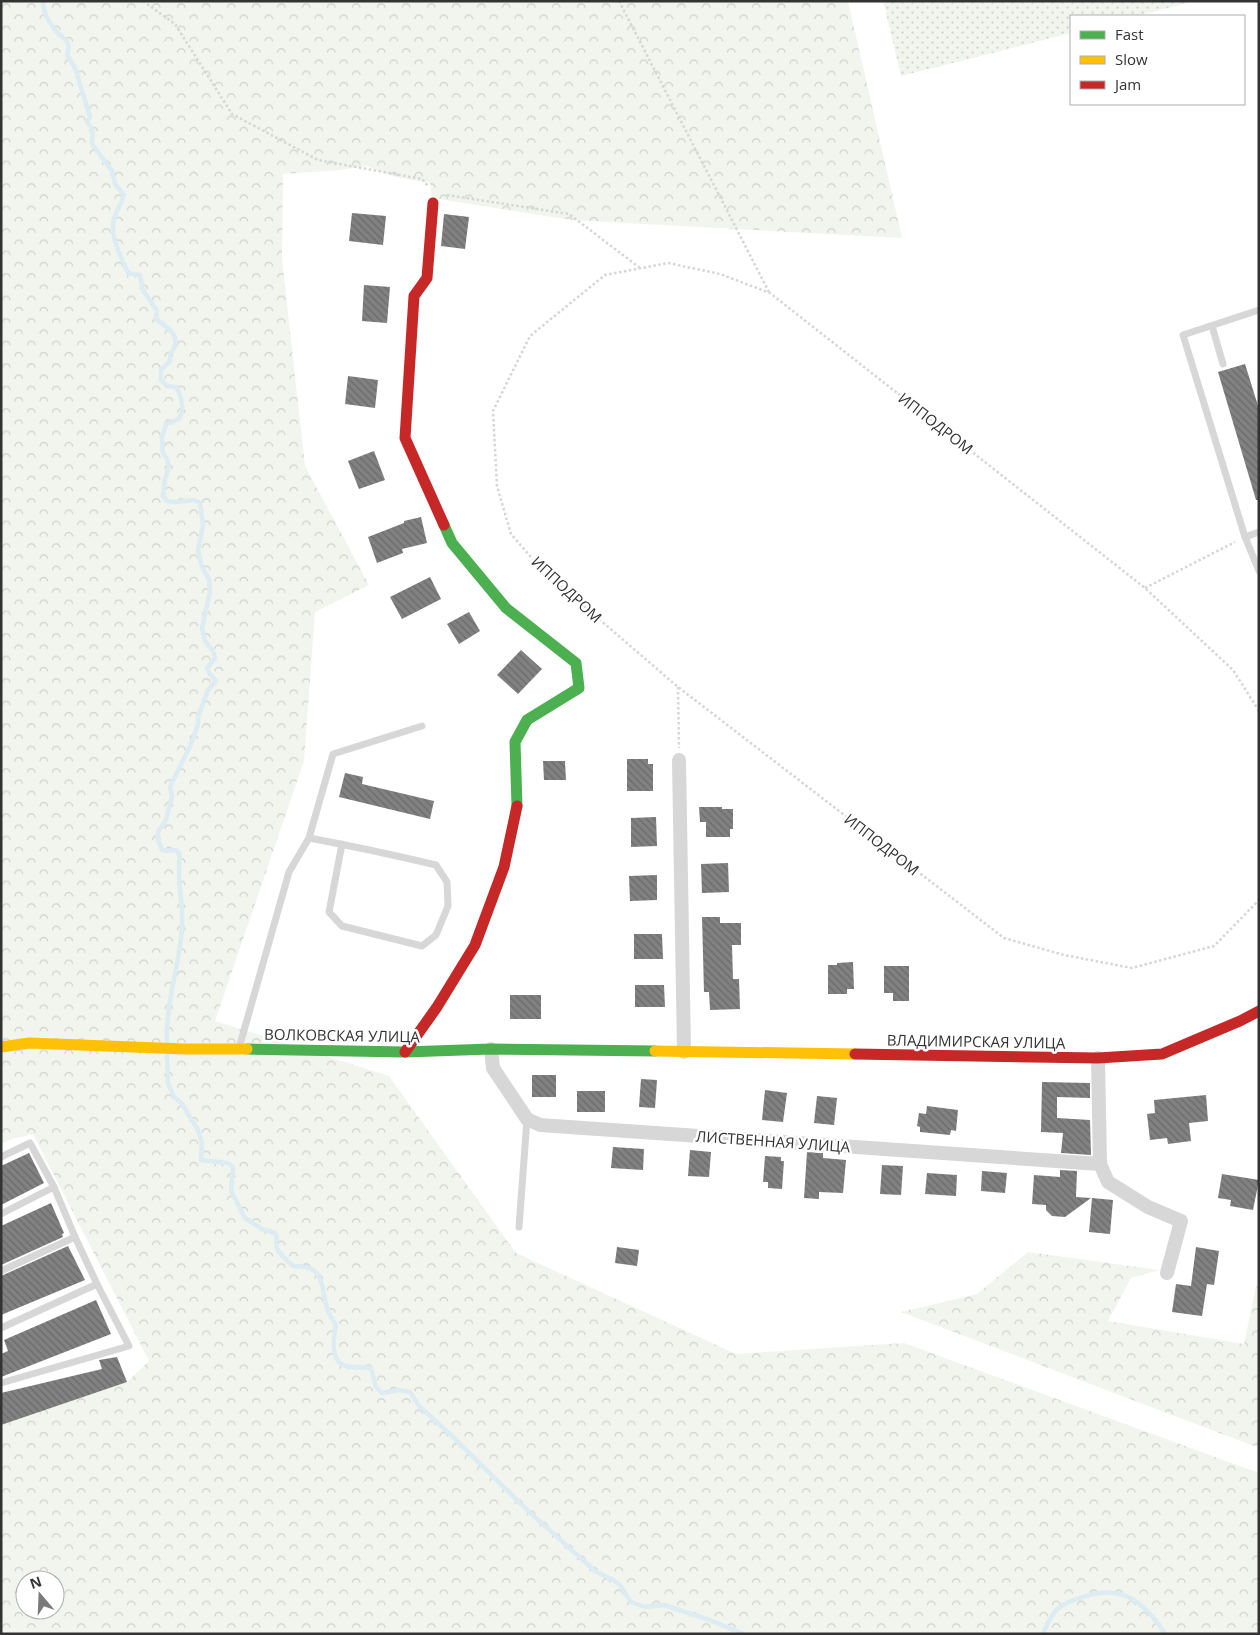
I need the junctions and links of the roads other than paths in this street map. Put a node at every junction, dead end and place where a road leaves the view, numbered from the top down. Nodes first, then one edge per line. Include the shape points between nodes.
1 (434, 198) road end
2 (1259, 310) edge
3 (1212, 326) junction
4 (1223, 364) dead end
5 (1259, 532) edge
6 (1245, 537) junction
7 (1259, 572) edge
8 (422, 726) dead end
9 (679, 760) road end
10 (309, 838) junction
11 (342, 844) junction
12 (1259, 1011) edge
13 (1, 1047) edge
14 (239, 1049) junction
15 (491, 1049) junction
16 (405, 1052) junction
17 (684, 1052) junction
18 (1098, 1058) junction
19 (528, 1119) junction
20 (1, 1157) edge
21 (1100, 1164) junction
22 (54, 1187) junction
23 (1, 1214) edge
24 (519, 1228) dead end
25 (75, 1237) junction
26 (1, 1271) edge
27 (1167, 1273) dead end
28 (97, 1284) junction
29 (1, 1328) edge
30 (1, 1383) edge

1 - 16 street via 427,278 414,296 405,438 452,543 506,608 576,664 579,688 527,720 516,742 518,803 504,868 475,945
2 - 3 lane
3 - 4 lane
3 - 6 lane via 1183,335
5 - 6 lane
6 - 7 lane
8 - 10 lane via 333,754
9 - 17 street
10 - 11 lane
10 - 14 lane via 289,872
11 - 11 lane via 436,865 447,882 448,906 436,935 422,946 342,926 329,912
12 - 18 street, ВЛАДИМИРСКАЯ УЛИЦА via 1162,1054
13 - 14 street, ВОЛКОВСКАЯ УЛИЦА via 29,1043
14 - 16 street, ВОЛКОВСКАЯ УЛИЦА
15 - 16 street, ВОЛКОВСКАЯ УЛИЦА
15 - 17 street, ВОЛКОВСКАЯ УЛИЦА
15 - 19 street via 493,1068
17 - 18 street, ВЛАДИМИРСКАЯ УЛИЦА
18 - 21 street
19 - 21 street, ЛИСТВЕННАЯ УЛИЦА via 540,1125
19 - 24 lane
20 - 22 lane via 30,1143
21 - 27 street via 1108,1182 1148,1207 1181,1221
22 - 23 lane
22 - 25 lane
25 - 26 lane
25 - 28 lane
28 - 29 lane
28 - 30 lane via 129,1346

